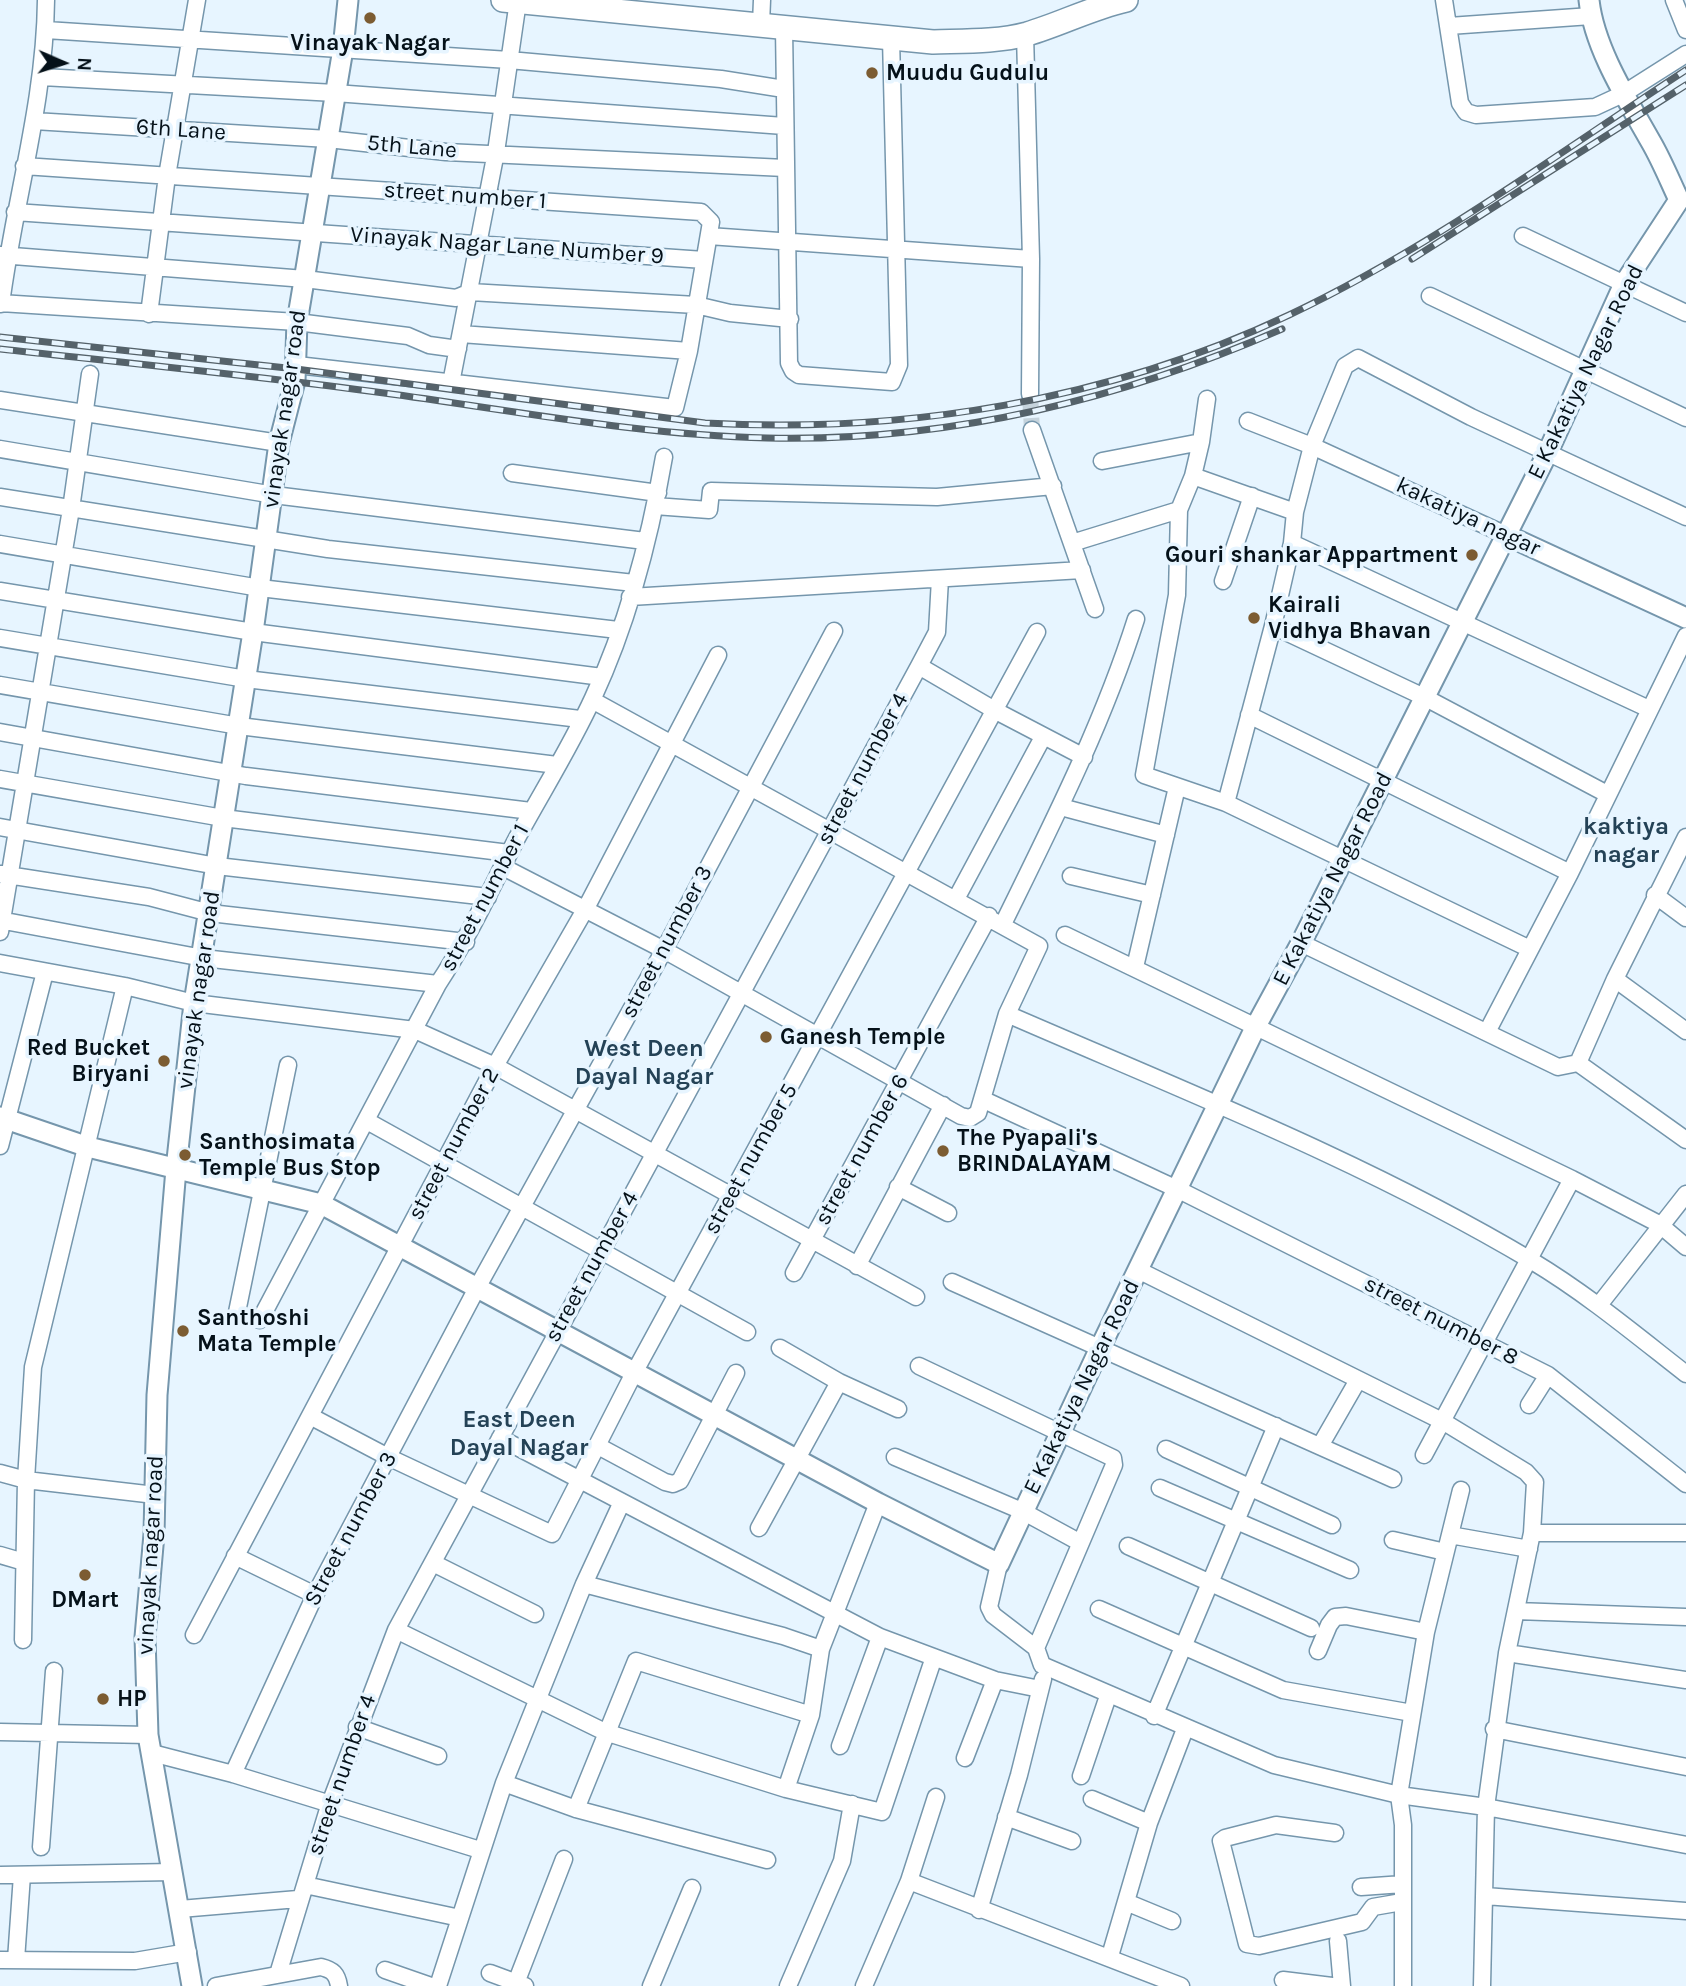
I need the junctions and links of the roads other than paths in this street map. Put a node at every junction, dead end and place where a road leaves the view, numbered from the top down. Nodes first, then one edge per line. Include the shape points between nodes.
1 (46, 0) edge
2 (197, 0) edge
3 (348, 0) edge
4 (503, 0) edge
5 (762, 0) edge
6 (1126, 0) edge
7 (1444, 0) edge
8 (1674, 0) edge
9 (518, 1) edge
10 (1100, 3) edge
11 (1590, 8) edge
12 (761, 24) junction
13 (1449, 26) junction
14 (784, 28) junction
15 (46, 30) junction
16 (1686, 30) edge
17 (1025, 34) junction
18 (891, 38) junction
19 (192, 40) junction
20 (343, 49) junction
21 (1686, 54) edge
22 (509, 60) junction
23 (42, 78) junction
24 (182, 83) junction
25 (784, 89) junction
26 (335, 93) junction
27 (1623, 94) junction
28 (501, 107) junction
29 (34, 121) junction
30 (784, 125) junction
31 (175, 130) junction
32 (328, 139) junction
33 (496, 152) junction
34 (24, 166) junction
35 (785, 168) junction
36 (167, 176) junction
37 (320, 186) junction
38 (487, 197) junction
39 (1684, 202) edge
40 (15, 212) junction
41 (161, 222) junction
42 (311, 234) junction
43 (709, 236) junction
44 (1523, 236) dead end
45 (788, 241) junction
46 (478, 244) junction
47 (897, 247) junction
48 (4, 256) edge
49 (1031, 259) junction
50 (704, 260) junction
51 (154, 269) junction
52 (305, 279) junction
53 (1624, 284) junction
54 (470, 292) junction
55 (1430, 296) dead end
56 (1, 304) edge
57 (696, 305) junction
58 (1686, 313) edge
59 (149, 314) junction
60 (790, 319) junction
61 (297, 322) junction
62 (459, 342) junction
63 (688, 351) junction
64 (297, 365) junction
65 (1584, 372) junction
66 (90, 374) dead end
67 (451, 383) junction
68 (1030, 394) tunnel mouth
69 (1207, 399) dead end
70 (0, 400) edge
71 (83, 415) junction
72 (1686, 418) edge
73 (1248, 421) dead end
74 (1032, 430) tunnel mouth
75 (1201, 442) junction
76 (279, 443) junction
77 (1311, 446) junction
78 (0, 449) edge
79 (1548, 452) junction
80 (664, 457) dead end
81 (1102, 461) dead end
82 (77, 462) junction
83 (512, 474) dead end
84 (1194, 476) junction
85 (1052, 486) junction
86 (274, 495) junction
87 (1252, 496) junction
88 (0, 497) edge
89 (656, 500) junction
90 (71, 509) junction
91 (1180, 510) junction
92 (1295, 512) junction
93 (1686, 517) edge
94 (1506, 535) junction
95 (266, 539) junction
96 (645, 541) junction
97 (1292, 542) junction
98 (1072, 543) junction
99 (0, 544) edge
100 (62, 554) junction
101 (1082, 570) junction
102 (940, 579) junction
103 (1223, 581) dead end
104 (260, 588) junction
105 (632, 590) junction
106 (0, 591) edge
107 (54, 601) junction
108 (1095, 609) dead end
109 (1686, 618) edge
110 (1136, 620) dead end
111 (1463, 621) junction
112 (1273, 626) junction
113 (618, 630) junction
114 (834, 631) dead end
115 (253, 632) junction
116 (1037, 632) dead end
117 (1686, 636) edge
118 (0, 638) edge
119 (49, 647) junction
120 (718, 655) dead end
121 (919, 666) junction
122 (601, 677) junction
123 (246, 679) junction
124 (0, 685) edge
125 (40, 692) junction
126 (1424, 698) junction
127 (592, 700) junction
128 (1649, 709) junction
129 (996, 712) junction
130 (1250, 715) junction
131 (580, 719) junction
132 (239, 726) junction
133 (0, 732) edge
134 (33, 737) junction
135 (1043, 737) junction
136 (671, 746) junction
137 (1084, 757) junction
138 (557, 765) junction
139 (231, 773) junction
140 (0, 779) edge
141 (1383, 782) junction
142 (26, 784) junction
143 (750, 787) junction
144 (1177, 787) junction
145 (1607, 794) junction
146 (1226, 803) junction
147 (1061, 807) junction
148 (531, 811) junction
149 (223, 818) junction
150 (0, 827) edge
151 (18, 831) junction
152 (830, 831) junction
153 (1166, 835) junction
154 (1686, 837) edge
155 (1343, 859) junction
156 (506, 860) junction
157 (217, 866) junction
158 (1570, 873) junction
159 (5, 875) edge
160 (906, 875) junction
161 (1070, 876) dead end
162 (1152, 895) junction
163 (1655, 895) junction
164 (488, 897) junction
165 (956, 899) junction
166 (586, 908) junction
167 (210, 913) junction
168 (1686, 918) edge
169 (996, 920) junction
170 (1, 925) edge
171 (1065, 935) dead end
172 (466, 942) junction
173 (1301, 943) junction
174 (1530, 949) junction
175 (664, 950) junction
176 (203, 958) junction
177 (0, 963) edge
178 (1135, 967) junction
179 (45, 972) junction
180 (1615, 979) junction
181 (438, 984) junction
182 (125, 986) junction
183 (742, 992) junction
184 (194, 1003) junction
185 (1007, 1014) junction
186 (1256, 1026) junction
187 (415, 1030) junction
188 (1686, 1031) edge
189 (1487, 1032) junction
190 (820, 1036) junction
191 (1578, 1063) junction
192 (288, 1065) dead end
193 (495, 1066) junction
194 (900, 1080) junction
195 (984, 1100) junction
196 (943, 1105) junction
197 (1217, 1106) junction
198 (574, 1111) junction
199 (3, 1118) edge
200 (367, 1121) junction
201 (1686, 1140) edge
202 (0, 1146) edge
203 (88, 1147) junction
204 (654, 1154) junction
205 (443, 1164) junction
206 (176, 1169) junction
207 (1572, 1180) junction
208 (898, 1187) junction
209 (1177, 1189) junction
210 (262, 1190) junction
211 (1686, 1194) edge
212 (730, 1196) junction
213 (321, 1204) junction
214 (520, 1207) junction
215 (948, 1213) dead end
216 (1659, 1224) junction
217 (812, 1241) junction
218 (1686, 1247) edge
219 (399, 1248) junction
220 (601, 1252) junction
221 (1531, 1261) junction
222 (857, 1266) junction
223 (1138, 1270) junction
224 (794, 1273) dead end
225 (952, 1282) dead end
226 (477, 1288) junction
227 (678, 1293) junction
228 (915, 1297) dead end
229 (1599, 1305) junction
230 (236, 1317) dead end
231 (260, 1320) dead end
232 (556, 1331) junction
233 (747, 1332) dead end
234 (1485, 1343) junction
235 (780, 1349) dead end
236 (1099, 1350) junction
237 (919, 1366) dead end
238 (634, 1373) junction
239 (736, 1373) dead end
240 (1686, 1374) edge
241 (1548, 1375) junction
242 (1358, 1380) junction
243 (839, 1382) junction
244 (1529, 1405) dead end
245 (898, 1409) dead end
246 (715, 1415) junction
247 (310, 1416) junction
248 (1444, 1422) junction
249 (1276, 1426) junction
250 (1062, 1431) junction
251 (500, 1438) junction
252 (598, 1446) junction
253 (1320, 1446) junction
254 (1166, 1449) dead end
255 (1424, 1455) dead end
256 (388, 1457) junction
257 (895, 1457) dead end
258 (796, 1458) junction
259 (0, 1473) edge
260 (1393, 1479) dead end
261 (26, 1480) junction
262 (580, 1480) junction
263 (1686, 1484) edge
264 (1253, 1486) junction
265 (1160, 1488) dead end
266 (1461, 1490) dead end
267 (470, 1494) junction
268 (155, 1495) junction
269 (878, 1503) junction
270 (621, 1504) junction
271 (1022, 1511) junction
272 (1237, 1523) junction
273 (1332, 1525) dead end
274 (759, 1528) dead end
275 (1686, 1533) edge
276 (1450, 1535) junction
277 (1393, 1540) dead end
278 (1530, 1541) junction
279 (1079, 1542) junction
280 (1128, 1546) dead end
281 (1445, 1552) junction
282 (0, 1555) edge
283 (235, 1556) junction
284 (24, 1562) junction
285 (433, 1563) junction
286 (999, 1564) junction
287 (1350, 1570) dead end
288 (584, 1584) junction
289 (1210, 1584) junction
290 (315, 1595) junction
291 (1099, 1609) dead end
292 (1516, 1611) junction
293 (535, 1614) dead end
294 (835, 1615) junction
295 (1686, 1617) edge
296 (1311, 1628) dead end
297 (396, 1630) junction
298 (1426, 1632) junction
299 (194, 1635) dead end
300 (880, 1637) junction
301 (23, 1640) dead end
302 (1036, 1648) junction
303 (1184, 1648) junction
304 (821, 1650) junction
305 (1318, 1651) dead end
306 (1507, 1653) junction
307 (934, 1657) junction
308 (1047, 1668) junction
309 (54, 1671) dead end
310 (995, 1680) junction
311 (1686, 1680) edge
312 (1040, 1689) junction
313 (1108, 1696) junction
314 (536, 1700) junction
315 (1412, 1713) junction
316 (811, 1715) junction
317 (1154, 1716) junction
318 (358, 1727) junction
319 (1185, 1729) junction
320 (1494, 1729) junction
321 (0, 1732) edge
322 (606, 1732) junction
323 (50, 1735) junction
324 (150, 1744) junction
325 (840, 1746) dead end
326 (438, 1756) dead end
327 (965, 1758) dead end
328 (1686, 1767) edge
329 (233, 1774) junction
330 (1081, 1776) dead end
331 (504, 1783) junction
332 (786, 1789) junction
333 (1399, 1795) junction
334 (936, 1797) dead end
335 (1092, 1799) dead end
336 (852, 1804) junction
337 (329, 1805) junction
338 (1486, 1807) junction
339 (576, 1809) junction
340 (1006, 1817) junction
341 (1149, 1822) junction
342 (1335, 1833) dead end
343 (1072, 1841) dead end
344 (1686, 1845) edge
345 (41, 1847) dead end
346 (480, 1850) junction
347 (564, 1859) dead end
348 (767, 1860) dead end
349 (173, 1872) junction
350 (0, 1875) edge
351 (22, 1875) junction
352 (909, 1881) junction
353 (1403, 1884) junction
354 (1361, 1886) dead end
355 (692, 1888) dead end
356 (301, 1892) junction
357 (1485, 1896) junction
358 (1126, 1902) junction
359 (1402, 1902) junction
360 (180, 1909) junction
361 (979, 1909) junction
362 (1686, 1911) edge
363 (460, 1918) junction
364 (1172, 1921) dead end
365 (1338, 1941) dead end
366 (188, 1952) junction
367 (1110, 1956) junction
368 (8, 1960) edge
369 (385, 1970) dead end
370 (489, 1973) dead end
371 (286, 1977) edge
372 (1283, 1980) dead end
373 (521, 1984) edge
374 (192, 1986) edge
375 (216, 1986) edge
376 (339, 1986) edge
377 (431, 1986) edge
378 (438, 1986) edge
379 (651, 1986) edge
380 (788, 1986) edge
381 (864, 1986) edge
382 (1181, 1986) edge
383 (1332, 1986) edge
384 (1342, 1986) edge
385 (1403, 1986) edge
386 (1482, 1986) edge

1 - 15 street
2 - 19 street
3 - 20 street, vinayak nagar road
4 - 9 main road
5 - 12 street
6 - 10 main road
7 - 13 street
8 - 16 street
9 - 12 main road
9 - 22 street
10 - 17 main road
11 - 13 street
11 - 27 street
12 - 14 main road
13 - 27 street via 1460,103 1466,112 1583,109
14 - 18 main road
14 - 25 street
15 - 19 street
15 - 23 street
17 - 18 main road via 974,41
17 - 49 street
18 - 47 street
19 - 20 street
19 - 24 street
20 - 22 street
20 - 26 street, vinayak nagar road
21 - 27 street
22 - 25 street
22 - 28 street
23 - 24 street
23 - 29 street
24 - 26 street
24 - 31 street
25 - 30 street
26 - 28 street
26 - 32 street, vinayak nagar road
27 - 39 street
28 - 30 street
28 - 33 street
29 - 31 street, 6th Lane
29 - 34 street
30 - 35 street
31 - 32 street, 6th Lane
31 - 36 street
32 - 33 street, 5th Lane via 446,152
32 - 37 street, vinayak nagar road
33 - 35 street, 5th Lane
33 - 38 street
34 - 36 street, street number 1
34 - 40 street
35 - 45 street
36 - 37 street, street number 1
36 - 41 street
37 - 38 street, street number 1
37 - 42 street, vinayak nagar road
38 - 43 street, street number 1 via 701,212 711,222
38 - 46 street
39 - 53 street, E Kakatiya Nagar Road
40 - 41 street, Vinayak Nagar Lane Number 9
40 - 48 street
41 - 42 street, Vinayak Nagar Lane Number 9
41 - 51 street
42 - 46 street, Vinayak Nagar Lane Number 9
42 - 52 street, vinayak nagar road
43 - 45 street
43 - 50 street
44 - 53 street
45 - 47 street
45 - 60 street
46 - 50 street, Vinayak Nagar Lane Number 9
46 - 54 street
47 - 49 street
47 - 60 street via 899,365 891,382 799,375 789,363
48 - 51 street
48 - 56 street
49 - 68 street
50 - 57 street
51 - 52 street
51 - 59 street
52 - 54 street via 456,298
52 - 61 street, vinayak nagar road
53 - 58 street
53 - 65 street, E Kakatiya Nagar Road
54 - 57 street
54 - 62 street
55 - 65 street
56 - 59 street
57 - 60 street
57 - 63 street
59 - 61 street
61 - 62 street via 408,336 429,345
61 - 64 street, vinayak nagar road
62 - 63 street
62 - 67 street
63 - 67 street via 675,408
64 - 67 street
64 - 76 street, vinayak nagar road
65 - 72 street
65 - 79 street, E Kakatiya Nagar Road
66 - 71 street
69 - 75 street
70 - 71 street
71 - 76 street
71 - 82 street
73 - 77 street, kakatiya nagar
74 - 85 street
75 - 81 street
75 - 84 street
76 - 86 street, vinayak nagar road
77 - 79 street via 1345,366 1358,358
77 - 92 street
77 - 94 street, kakatiya nagar
78 - 82 street
79 - 93 street
79 - 94 street, E Kakatiya Nagar Road
80 - 89 street, street number 1
82 - 86 street
82 - 90 street
83 - 89 street
84 - 87 street
84 - 91 street
85 - 89 street via 937,497 711,491 709,510
85 - 98 street
86 - 95 street, vinayak nagar road
86 - 96 street
87 - 92 street
87 - 103 street
88 - 90 street
89 - 96 street, street number 1
90 - 95 street
90 - 100 street
91 - 98 street
91 - 144 street via 1177,595 1144,775
92 - 97 street
94 - 109 street, kakatiya nagar
94 - 111 street, E Kakatiya Nagar Road
95 - 104 street, vinayak nagar road
95 - 105 street
96 - 105 street, street number 1
97 - 111 street
97 - 112 street
98 - 101 street
99 - 100 street
100 - 104 street
100 - 107 street
101 - 102 street
101 - 108 street
102 - 105 street
102 - 121 street, street number 4 via 937,632
104 - 113 street
104 - 115 street, vinayak nagar road
105 - 113 street, street number 1
106 - 107 street
107 - 115 street
107 - 119 street
110 - 137 street, street number 6
111 - 126 street, E Kakatiya Nagar Road
111 - 128 street
112 - 126 street
112 - 130 street
113 - 122 street, street number 1
114 - 143 street, street number 3
115 - 122 street
115 - 123 street, vinayak nagar road
116 - 129 street, street number 5
117 - 128 street
118 - 119 street
119 - 123 street
119 - 125 street
120 - 136 street, street number 2
121 - 129 street
121 - 152 street, street number 4
122 - 127 street, street number 1
123 - 131 street
123 - 132 street, vinayak nagar road
124 - 125 street
125 - 132 street
125 - 134 street
126 - 141 street, E Kakatiya Nagar Road
126 - 145 street
127 - 131 street, street number 1
127 - 136 street
128 - 145 street
129 - 135 street
129 - 160 street, street number 5
130 - 141 street
130 - 146 street
131 - 138 street, street number 1
132 - 138 street
132 - 139 street, vinayak nagar road
133 - 134 street
134 - 139 street
134 - 142 street
135 - 137 street
135 - 165 street
136 - 143 street
136 - 166 street, street number 2
137 - 147 street, street number 6
138 - 148 street, street number 1
139 - 148 street
139 - 149 street, vinayak nagar road
140 - 142 street
141 - 155 street, E Kakatiya Nagar Road
141 - 158 street
142 - 149 street
142 - 151 street
143 - 152 street
143 - 175 street, street number 3
144 - 146 street
144 - 153 street
145 - 158 street
146 - 155 street
147 - 153 street
147 - 169 street, street number 6
148 - 156 street, street number 1
149 - 156 street
149 - 157 street, vinayak nagar road
150 - 151 street
151 - 157 street
151 - 159 street
152 - 160 street
152 - 183 street, street number 4
153 - 162 street
154 - 163 street
155 - 173 street, E Kakatiya Nagar Road
155 - 174 street
156 - 164 street, street number 1
156 - 166 street
157 - 164 street
157 - 167 street, vinayak nagar road
158 - 174 street
159 - 167 street via 149,897
159 - 170 street
160 - 165 street
160 - 190 street, street number 5
161 - 162 street
162 - 178 street
163 - 168 street
163 - 180 street
164 - 172 street, street number 1
165 - 169 street
166 - 175 street
166 - 193 street, street number 2
167 - 172 street
167 - 176 street, vinayak nagar road
169 - 185 street via 1039,946
169 - 194 street, street number 6
170 - 176 street
171 - 178 street
172 - 181 street, street number 1
173 - 186 street, E Kakatiya Nagar Road
173 - 189 street
174 - 189 street
175 - 183 street
175 - 198 street, street number 3
176 - 181 street
176 - 184 street, vinayak nagar road
177 - 179 street
178 - 186 street
179 - 182 street
179 - 199 street
180 - 188 street
180 - 191 street
181 - 187 street, street number 1
182 - 184 street
182 - 203 street
183 - 190 street
183 - 204 street, street number 4
184 - 187 street
184 - 206 street, vinayak nagar road
185 - 195 street
185 - 197 street
186 - 197 street, E Kakatiya Nagar Road
186 - 207 street
187 - 193 street
187 - 200 street, street number 1
189 - 191 street via 1559,1067
190 - 194 street
190 - 212 street, street number 5
191 - 201 street
192 - 210 street
193 - 198 street
193 - 205 street, street number 2
194 - 196 street
194 - 217 street, street number 6
195 - 196 street via 970,1118
195 - 209 street, street number 8
196 - 208 street
197 - 209 street, E Kakatiya Nagar Road
197 - 221 street via 1346,1162
198 - 204 street
198 - 214 street, street number 3
199 - 202 street
199 - 203 street
200 - 205 street
200 - 213 street, street number 1
203 - 206 street
203 - 261 street via 33,1367
204 - 212 street
204 - 220 street, street number 4
205 - 214 street
205 - 219 street, street number 2
206 - 210 street
206 - 268 street, vinayak nagar road via 157,1395
207 - 216 street
207 - 221 street
208 - 215 street
208 - 222 street
209 - 223 street, E Kakatiya Nagar Road
209 - 234 street, street number 8
210 - 213 street
210 - 230 street
211 - 216 street
212 - 217 street
212 - 227 street, street number 5
213 - 219 street
213 - 231 street, street number 1
214 - 220 street
214 - 226 street, street number 3
216 - 218 street
216 - 229 street
217 - 222 street
217 - 224 street, street number 6
219 - 226 street
219 - 247 street, street number 2
220 - 227 street
220 - 232 street, street number 4
221 - 229 street
221 - 234 street
222 - 228 street
223 - 236 street, E Kakatiya Nagar Road
223 - 242 street
225 - 236 street
226 - 232 street
226 - 256 street, Street number 3
227 - 233 street
227 - 238 street, street number 5
229 - 240 street
232 - 238 street
232 - 251 street, street number 4
234 - 241 street, street number 8
234 - 248 street
235 - 243 street
236 - 249 street
236 - 250 street, E Kakatiya Nagar Road
237 - 250 street
238 - 246 street
238 - 252 street, street number 5
239 - 246 street
241 - 244 street
241 - 263 street, street number 8
242 - 248 street
242 - 253 street
243 - 245 street
243 - 258 street
246 - 252 street via 680,1481 673,1484
246 - 258 street
247 - 256 street
247 - 283 street, street number 2
248 - 255 street
248 - 278 street via 1535,1482
249 - 253 street
249 - 264 street
250 - 271 street, E Kakatiya Nagar Road
250 - 279 street via 1113,1458 1114,1465
251 - 262 street
251 - 267 street, street number 4
252 - 262 street, street number 5
253 - 260 street
254 - 264 street
256 - 267 street
256 - 290 street, Street number 3
257 - 271 street
258 - 269 street
258 - 274 street
259 - 261 street
261 - 268 street
261 - 284 street
262 - 267 street, street number 5 via 552,1534
262 - 270 street
264 - 272 street
264 - 273 street
265 - 272 street
266 - 276 street
267 - 285 street, street number 4
268 - 324 street, vinayak nagar road via 145,1637
269 - 286 street
269 - 294 street
270 - 288 street
270 - 294 street
271 - 279 street
271 - 286 street, E Kakatiya Nagar Road
272 - 287 street
272 - 289 street
275 - 278 street
276 - 278 street
276 - 281 street
277 - 281 street
278 - 292 street
279 - 302 street
280 - 289 street
281 - 298 street
282 - 284 street
283 - 290 street
283 - 299 street, street number 2
284 - 301 street
285 - 293 street
285 - 297 street, street number 4
286 - 302 street via 989,1607
288 - 304 street
288 - 314 street
289 - 296 street
289 - 303 street
290 - 329 street, Street number 3
291 - 303 street
292 - 295 street
292 - 306 street
294 - 300 street
294 - 304 street
297 - 314 street
297 - 318 street, street number 4
298 - 305 street via 1335,1616
298 - 315 street
300 - 307 street
300 - 325 street
302 - 308 street
303 - 315 street via 1283,1690
303 - 317 street
304 - 316 street
306 - 311 street
306 - 320 street
307 - 310 street
307 - 336 street via 882,1812
308 - 312 street
308 - 313 street
309 - 323 street
310 - 312 street
310 - 327 street
312 - 340 street
313 - 317 street
313 - 330 street
314 - 322 street
314 - 331 street
315 - 333 street
316 - 322 street via 636,1661
316 - 332 street
317 - 319 street
318 - 326 street
318 - 337 street, street number 4
319 - 333 street via 1274,1765
319 - 341 street
320 - 328 street
320 - 338 street
321 - 323 street
322 - 332 street
322 - 339 street
323 - 324 street
323 - 345 street
324 - 329 street
324 - 349 street, vinayak nagar road
329 - 337 street
331 - 339 street
331 - 346 street
332 - 336 street
333 - 338 street
333 - 353 street
334 - 352 street
335 - 341 street
336 - 380 street via 842,1861
337 - 346 street
337 - 356 street, street number 4
338 - 344 street
338 - 357 street
339 - 348 street
340 - 343 street
340 - 361 street
341 - 358 street
342 - 359 street via 1276,1825 1221,1842 1248,1944 1259,1946 1362,1922 1373,1907
346 - 363 street
347 - 373 street
349 - 351 street
349 - 360 street, vinayak nagar road
350 - 351 street
351 - 368 street
352 - 361 street
352 - 381 street
353 - 354 street
353 - 359 street
355 - 379 street
356 - 360 street
356 - 363 street
356 - 371 street, street number 4
357 - 362 street
357 - 386 street
358 - 364 street
358 - 367 street
359 - 385 street
360 - 366 street, vinayak nagar road
361 - 367 street
363 - 378 street
365 - 384 street
366 - 368 street via 135,1961
366 - 374 street, vinayak nagar road
367 - 382 street
369 - 377 street
370 - 373 street
371 - 375 street
371 - 376 street via 321,1967 337,1976
372 - 383 street

